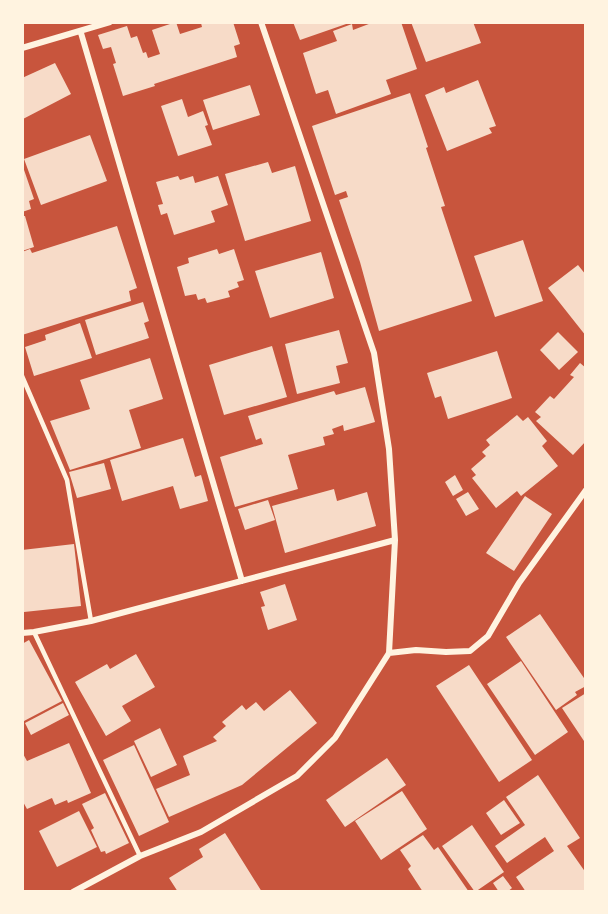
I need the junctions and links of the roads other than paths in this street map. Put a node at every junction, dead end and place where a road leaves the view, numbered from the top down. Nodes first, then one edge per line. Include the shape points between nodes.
1 (110, 22) edge
2 (261, 22) edge
3 (81, 33) junction
4 (22, 48) edge
5 (22, 376) edge
6 (585, 490) edge
7 (395, 540) junction
8 (242, 581) junction
9 (92, 621) junction
10 (34, 632) junction
11 (22, 633) edge
12 (389, 653) junction
13 (140, 856) junction
14 (73, 891) edge

1 - 3 street
2 - 7 street via 374,353 388,449
3 - 4 street
3 - 8 street
5 - 9 lane via 67,480
6 - 12 street via 519,583 488,636 470,651
7 - 8 street
7 - 12 street
8 - 9 street
9 - 10 street
10 - 11 street
10 - 13 lane
12 - 13 street via 335,738 297,776 201,832
13 - 14 street

